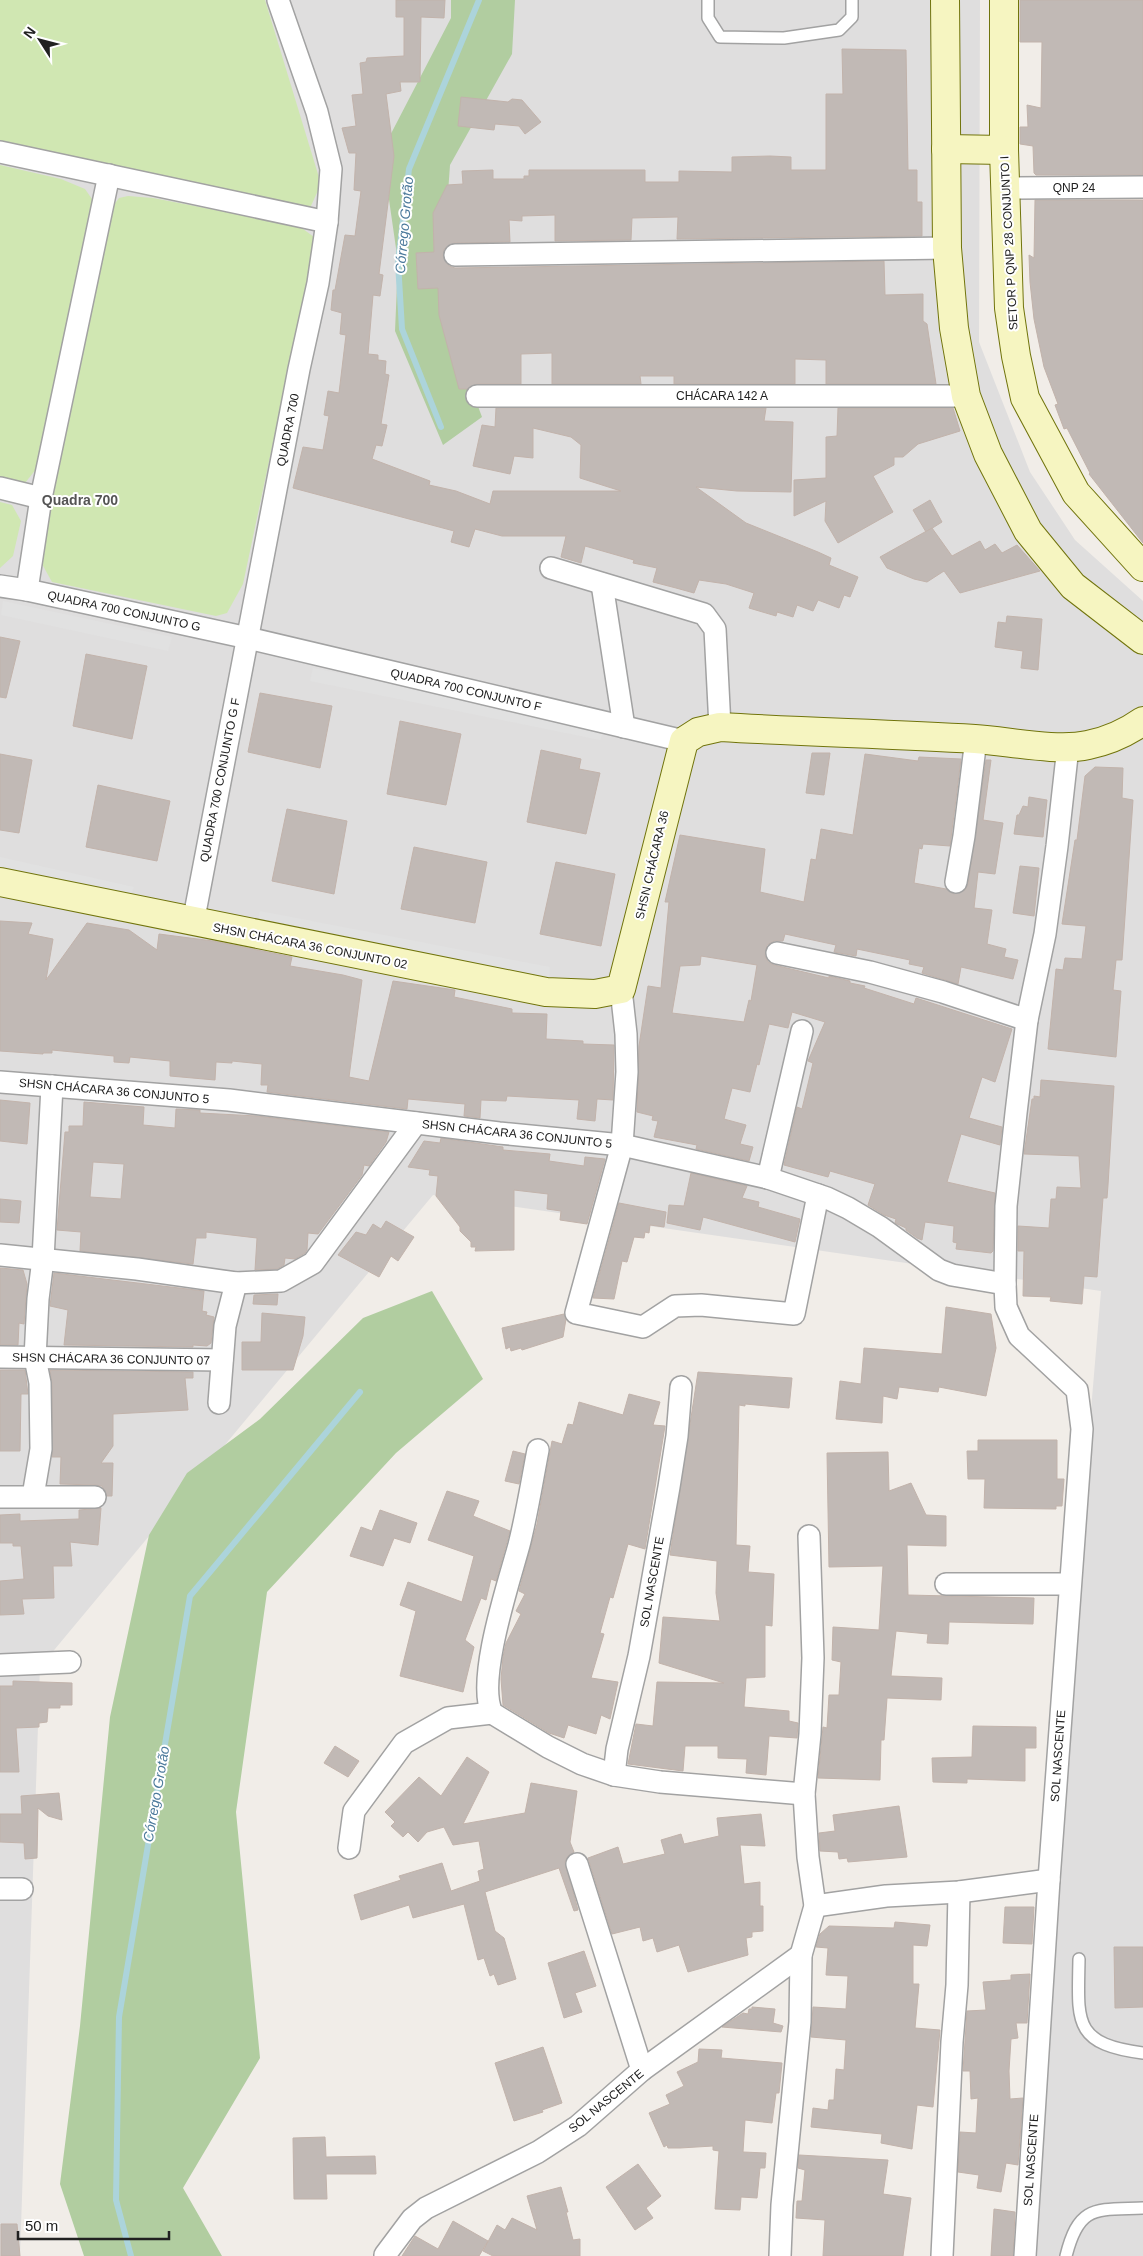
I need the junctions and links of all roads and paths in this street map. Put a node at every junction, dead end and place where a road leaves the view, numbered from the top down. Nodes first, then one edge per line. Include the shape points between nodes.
1 (278, 0) edge
2 (708, 0) edge
3 (852, 0) edge
4 (945, 0) edge
5 (1004, 0) edge
6 (946, 149) junction
7 (1004, 150) junction
8 (0, 152) edge
9 (109, 175) junction
10 (1143, 187) edge
11 (1006, 188) junction
12 (327, 222) junction
13 (946, 248) junction
14 (455, 255) dead end
15 (477, 396) dead end
16 (966, 396) junction
17 (0, 488) edge
18 (41, 498) junction
19 (1140, 557) edge
20 (551, 568) dead end
21 (602, 584) junction
22 (0, 586) edge
23 (27, 590) junction
24 (248, 638) junction
25 (1140, 641) edge
26 (624, 727) junction
27 (1138, 727) edge
28 (720, 728) junction
29 (976, 739) junction
30 (684, 741) junction
31 (1068, 747) junction
32 (0, 882) edge
33 (956, 882) dead end
34 (193, 922) junction
35 (777, 953) dead end
36 (622, 989) junction
37 (1027, 1020) junction
38 (802, 1032) dead end
39 (0, 1082) edge
40 (52, 1086) junction
41 (416, 1123) junction
42 (622, 1145) junction
43 (768, 1178) junction
44 (818, 1195) junction
45 (0, 1255) edge
46 (43, 1259) junction
47 (236, 1283) junction
48 (1005, 1284) junction
49 (0, 1357) edge
50 (35, 1358) junction
51 (222, 1360) junction
52 (681, 1388) dead end
53 (218, 1403) dead end
54 (538, 1450) dead end
55 (32, 1496) junction
56 (0, 1497) edge
57 (94, 1497) dead end
58 (809, 1536) dead end
59 (946, 1584) dead end
60 (1070, 1584) junction
61 (70, 1662) dead end
62 (0, 1665) edge
63 (492, 1713) junction
64 (614, 1775) junction
65 (804, 1794) junction
66 (349, 1848) dead end
67 (577, 1864) dead end
68 (1049, 1880) junction
69 (0, 1889) edge
70 (22, 1889) dead end
71 (958, 1892) junction
72 (815, 1906) junction
73 (801, 1955) junction
74 (1079, 1959) dead end
75 (1143, 2053) edge
76 (642, 2070) junction
77 (1143, 2208) edge
78 (386, 2255) edge
79 (780, 2256) edge
80 (942, 2256) edge
81 (1025, 2256) edge
82 (1066, 2256) edge

1 - 12 street, QUADRA 700 via 317,112 331,169
2 - 3 lane via 708,18 720,37 784,38 839,30 852,17
4 - 6 street
5 - 7 street, SETOR P QNP 28 CONJUNTO I
6 - 7 street
6 - 13 street
7 - 11 street, SETOR P QNP 28 CONJUNTO I
8 - 9 street
9 - 12 street
9 - 18 street
10 - 11 street, QNP 24
11 - 19 street, SETOR P QNP 28 CONJUNTO I via 1010,308 1025,398 1076,493
12 - 24 street, QUADRA 700 via 318,283
13 - 14 street
13 - 16 street via 954,328
15 - 16 street, CHÁCARA 142 A
16 - 25 street via 988,454 1028,531 1074,586
17 - 18 street
18 - 23 street
20 - 21 street
21 - 26 street
21 - 28 street via 704,614 715,629
22 - 23 street, QUADRA 700 CONJUNTO G
23 - 24 street, QUADRA 700 CONJUNTO G
24 - 26 street, QUADRA 700 CONJUNTO F
24 - 34 street, QUADRA 700 CONJUNTO G F
26 - 30 street, QUADRA 700 CONJUNTO F
27 - 31 street via 1088,745
28 - 29 street
28 - 30 street via 698,732
29 - 31 street
29 - 33 street
30 - 36 street, SHSN CHÁCARA 36
31 - 37 street, SOL NASCENTE via 1045,934
32 - 34 street, SHSN CHÁCARA 36 CONJUNTO 02
34 - 36 street, SHSN CHÁCARA 36 CONJUNTO 02 via 546,992 595,994
35 - 37 street via 879,974
36 - 42 street via 627,1072
37 - 48 street, SOL NASCENTE via 1006,1206
38 - 43 street
39 - 40 street, SHSN CHÁCARA 36 CONJUNTO 5
40 - 41 street, SHSN CHÁCARA 36 CONJUNTO 5 via 220,1099
40 - 46 street
41 - 42 street, SHSN CHÁCARA 36 CONJUNTO 5
41 - 47 street via 313,1263 281,1281
42 - 43 street, SHSN CHÁCARA 36 CONJUNTO 5
42 - 44 street via 576,1313 644,1327 675,1306 701,1305 794,1314
43 - 44 street, SHSN CHÁCARA 36 CONJUNTO 5
44 - 48 street, SHSN CHÁCARA 36 CONJUNTO 5 via 880,1227 939,1270
45 - 46 street
46 - 47 street
46 - 50 street
47 - 51 street via 225,1326
48 - 60 street, SOL NASCENTE via 1006,1307 1019,1336 1077,1390 1082,1429
49 - 50 street, SHSN CHÁCARA 36 CONJUNTO 07
50 - 51 street, SHSN CHÁCARA 36 CONJUNTO 07
50 - 55 street via 40,1383 41,1449
51 - 53 street
52 - 64 street, SOL NASCENTE via 669,1487 639,1656 616,1749
54 - 63 street via 519,1545 494,1640 488,1688 488,1704
55 - 56 street
55 - 57 street
58 - 65 street via 813,1658
59 - 60 street
60 - 68 street, SOL NASCENTE
61 - 62 street
63 - 64 street via 548,1747
63 - 66 street via 448,1718 404,1743 354,1810
64 - 65 street
65 - 72 street
67 - 76 street
68 - 71 street
68 - 81 street, SOL NASCENTE
69 - 70 street
71 - 72 street via 886,1896
71 - 80 street via 957,1985
72 - 73 street
73 - 76 street, SOL NASCENTE
73 - 79 street via 800,2022
74 - 75 lane via 1079,2010 1084,2028 1108,2046
76 - 78 street, SOL NASCENTE via 578,2126 538,2152 426,2208 412,2219
77 - 82 lane via 1096,2210 1082,2219 1072,2233

